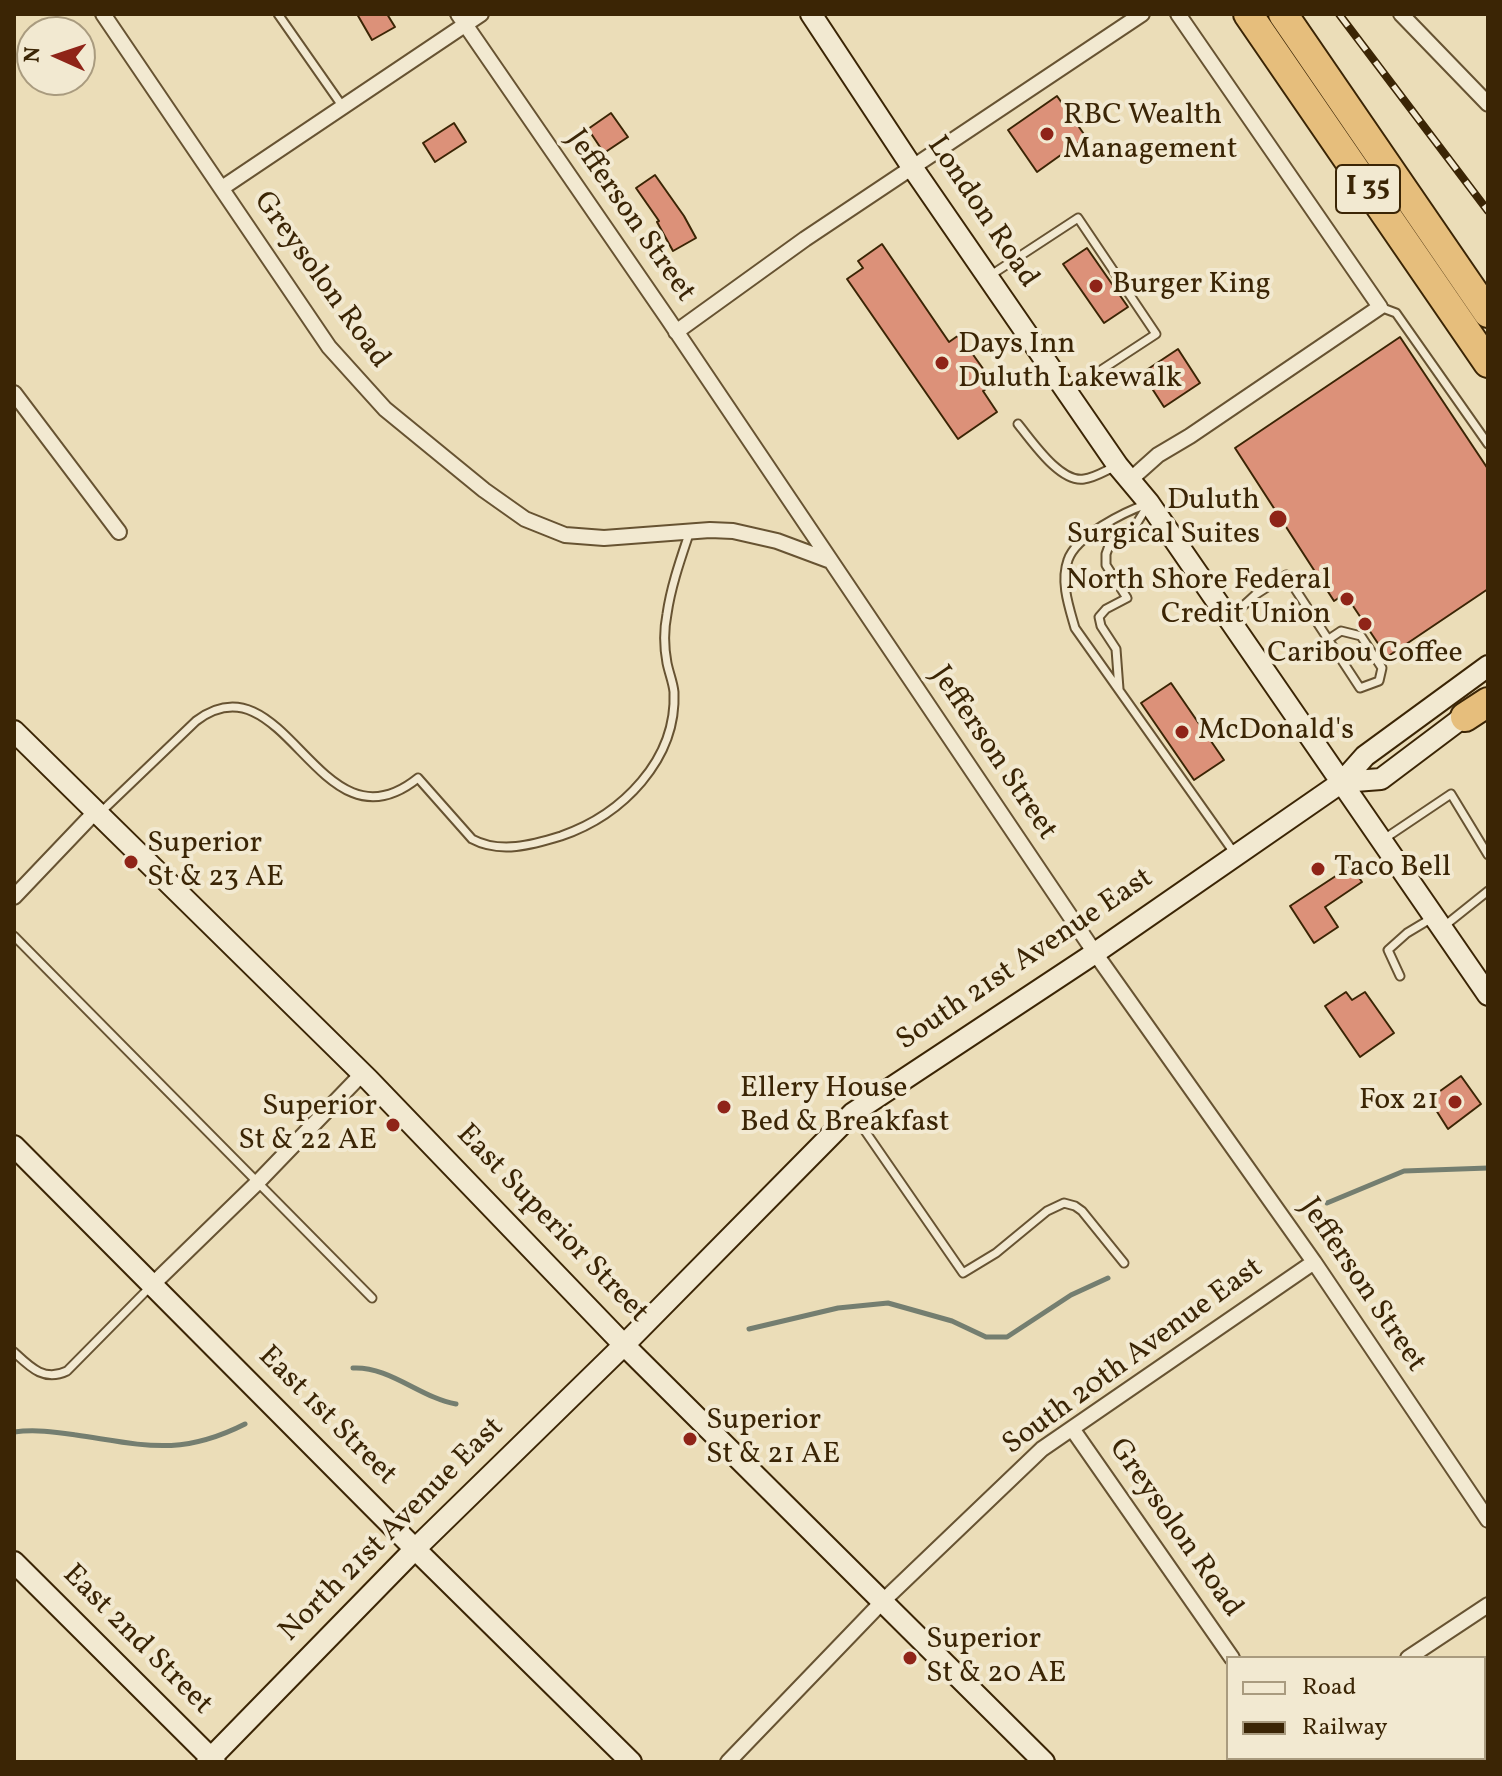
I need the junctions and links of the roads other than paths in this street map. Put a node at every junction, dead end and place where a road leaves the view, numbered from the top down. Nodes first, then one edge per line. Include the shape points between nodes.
1 (103, 14) edge
2 (278, 14) edge
3 (481, 14) edge
4 (811, 14) edge
5 (1142, 14) edge
6 (1178, 14) edge
7 (1248, 14) edge
8 (1283, 14) edge
9 (1401, 14) edge
10 (461, 19) edge
11 (1488, 104) edge
12 (343, 107) junction
13 (912, 167) junction
14 (222, 188) junction
15 (989, 277) junction
16 (1380, 307) junction
17 (1488, 313) edge
18 (676, 332) junction
19 (1488, 363) edge
20 (1067, 392) junction
21 (14, 393) edge
22 (1018, 424) dead end
23 (1488, 444) edge
24 (1124, 473) junction
25 (1149, 503) junction
26 (690, 531) junction
27 (119, 532) dead end
28 (829, 560) junction
29 (1229, 618) junction
30 (1329, 639) junction
31 (1488, 666) edge
32 (1119, 691) junction
33 (1488, 695) edge
34 (1476, 710) edge
35 (14, 731) edge
36 (1342, 782) junction
37 (98, 812) junction
38 (1382, 841) junction
39 (1235, 854) junction
40 (1488, 855) edge
41 (1488, 891) edge
42 (14, 897) edge
43 (1438, 922) junction
44 (14, 936) edge
45 (1095, 953) junction
46 (1400, 976) dead end
47 (1488, 995) edge
48 (362, 1074) junction
49 (853, 1113) junction
50 (14, 1146) edge
51 (257, 1183) junction
52 (1314, 1262) junction
53 (1124, 1263) dead end
54 (152, 1285) junction
55 (372, 1298) dead end
56 (624, 1345) junction
57 (14, 1352) edge
58 (1073, 1430) junction
59 (1488, 1520) edge
60 (415, 1549) junction
61 (14, 1562) edge
62 (883, 1601) junction
63 (1488, 1605) edge
64 (1231, 1656) edge
65 (1411, 1656) edge
66 (211, 1761) edge
67 (631, 1762) edge
68 (728, 1762) edge
69 (1044, 1762) edge

1 - 14 street, Greysolon Road
2 - 12 lane
3 - 10 street
4 - 13 main road, London Road
5 - 13 street
6 - 16 street
7 - 19 highway, I 35
8 - 17 highway, I 35
9 - 11 street
10 - 12 street
10 - 18 street, Jefferson Street
12 - 14 street
13 - 15 main road, London Road
13 - 18 street
14 - 26 street, Greysolon Road via 329,347 359,382 398,421 505,505 540,526 582,537
15 - 20 main road, London Road
15 - 20 lane via 1078,218 1156,334
16 - 23 lane via 1396,313
16 - 24 street via 1190,436
18 - 28 street, Jefferson Street
20 - 24 main road, London Road
21 - 27 street
22 - 24 lane via 1071,478
24 - 25 main road, London Road
25 - 29 main road, London Road
25 - 32 lane via 1137,523 1110,543 1106,554 1106,565 1127,598 1099,617 1116,649
25 - 32 lane via 1128,510 1079,544 1068,559 1065,577 1075,628
26 - 28 street, Greysolon Road via 758,536
26 - 37 lane via 667,612 665,644 674,691 669,738 634,790 593,822 536,844 482,845 418,778 388,795 360,796 319,770 266,717 229,705 207,712
28 - 45 street, Jefferson Street
29 - 30 lane via 1286,575
29 - 36 main road, London Road
30 - 30 lane via 1360,688 1379,681 1382,668 1361,636 1341,631
31 - 36 main road, South 21st Avenue East via 1365,756
32 - 39 lane
33 - 34 main road, South 21st Avenue East
34 - 36 main road, South 21st Avenue East via 1381,779
35 - 37 main road, East Superior Street
36 - 38 main road, London Road
36 - 39 main road, South 21st Avenue East
37 - 42 street
37 - 48 main road, East Superior Street
38 - 40 lane via 1451,794
38 - 43 main road, London Road
39 - 45 main road, South 21st Avenue East
41 - 43 lane
43 - 46 lane via 1407,933 1388,950
43 - 47 main road, London Road
44 - 51 lane
45 - 49 main road, South 21st Avenue East
45 - 52 street, Jefferson Street
48 - 51 street
48 - 56 main road, East Superior Street
49 - 53 lane via 963,1273 1064,1203 1082,1211
49 - 56 main road, South 21st Avenue East
50 - 54 main road, East 1st Street
51 - 54 street
51 - 55 lane
52 - 58 street, South 20th Avenue East
52 - 59 street, Jefferson Street
54 - 57 lane via 67,1371 35,1372
54 - 60 main road, East 1st Street
56 - 60 main road, North 21st Avenue East
56 - 62 main road, East Superior Street
58 - 62 street, South 20th Avenue East via 1042,1449
58 - 64 street, Greysolon Road
60 - 66 main road, North 21st Avenue East
60 - 67 main road, East 1st Street
61 - 66 main road, East 2nd Street
62 - 68 street, South 20th Avenue East
62 - 69 main road, East Superior Street
63 - 65 street

